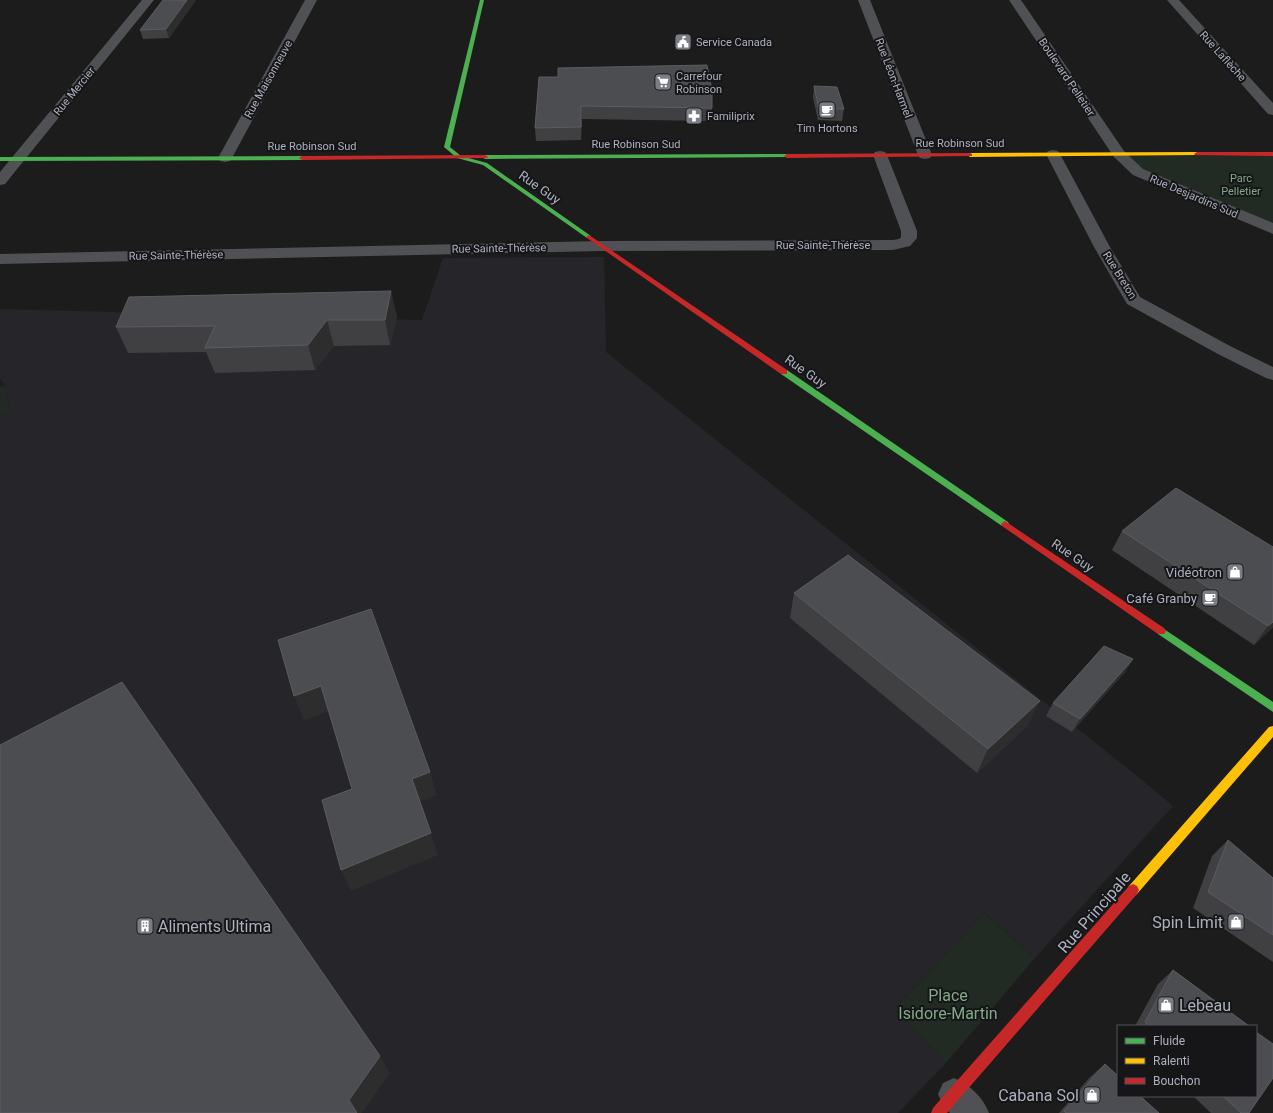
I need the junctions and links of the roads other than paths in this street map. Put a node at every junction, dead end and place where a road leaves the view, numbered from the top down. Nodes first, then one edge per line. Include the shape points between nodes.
1 (148, 0) edge
2 (311, 0) edge
3 (482, 0) edge
4 (864, 0) edge
5 (1015, 0) edge
6 (1173, 0) edge
7 (1273, 111) edge
8 (1053, 154) junction
9 (1120, 154) junction
10 (1273, 154) edge
11 (880, 155) junction
12 (925, 155) junction
13 (459, 157) junction
14 (225, 158) junction
15 (0, 159) edge
16 (18, 159) junction
17 (0, 181) edge
18 (1273, 229) edge
19 (601, 246) junction
20 (0, 259) edge
21 (1273, 374) edge
22 (1273, 708) edge
23 (1273, 730) edge
24 (955, 1107) edge

1 - 16 street, Rue Mercier
2 - 14 street, Rue Maisonneuve
3 - 13 street via 447,147
4 - 12 street, Rue Léon-Harmel
5 - 9 street, Boulevard Pelletier
6 - 7 street, Rue Laflèche
8 - 9 street, Rue Robinson Sud
8 - 12 street, Rue Robinson Sud
8 - 21 street, Rue Breton via 1133,300
9 - 10 street, Rue Robinson Sud
9 - 18 street, Rue Desjardins Sud via 1138,172
11 - 12 street, Rue Robinson Sud
11 - 13 street, Rue Robinson Sud
11 - 19 street, Rue Sainte-Thérèse via 909,231 909,238 904,243
13 - 14 street, Rue Robinson Sud
13 - 19 street, Rue Guy via 485,164
14 - 16 street, Rue Robinson Sud
15 - 16 street, Rue Robinson Sud
16 - 17 street, Rue Mercier
19 - 20 street, Rue Sainte-Thérèse
19 - 22 street, Rue Guy
23 - 24 street, Rue Principale

